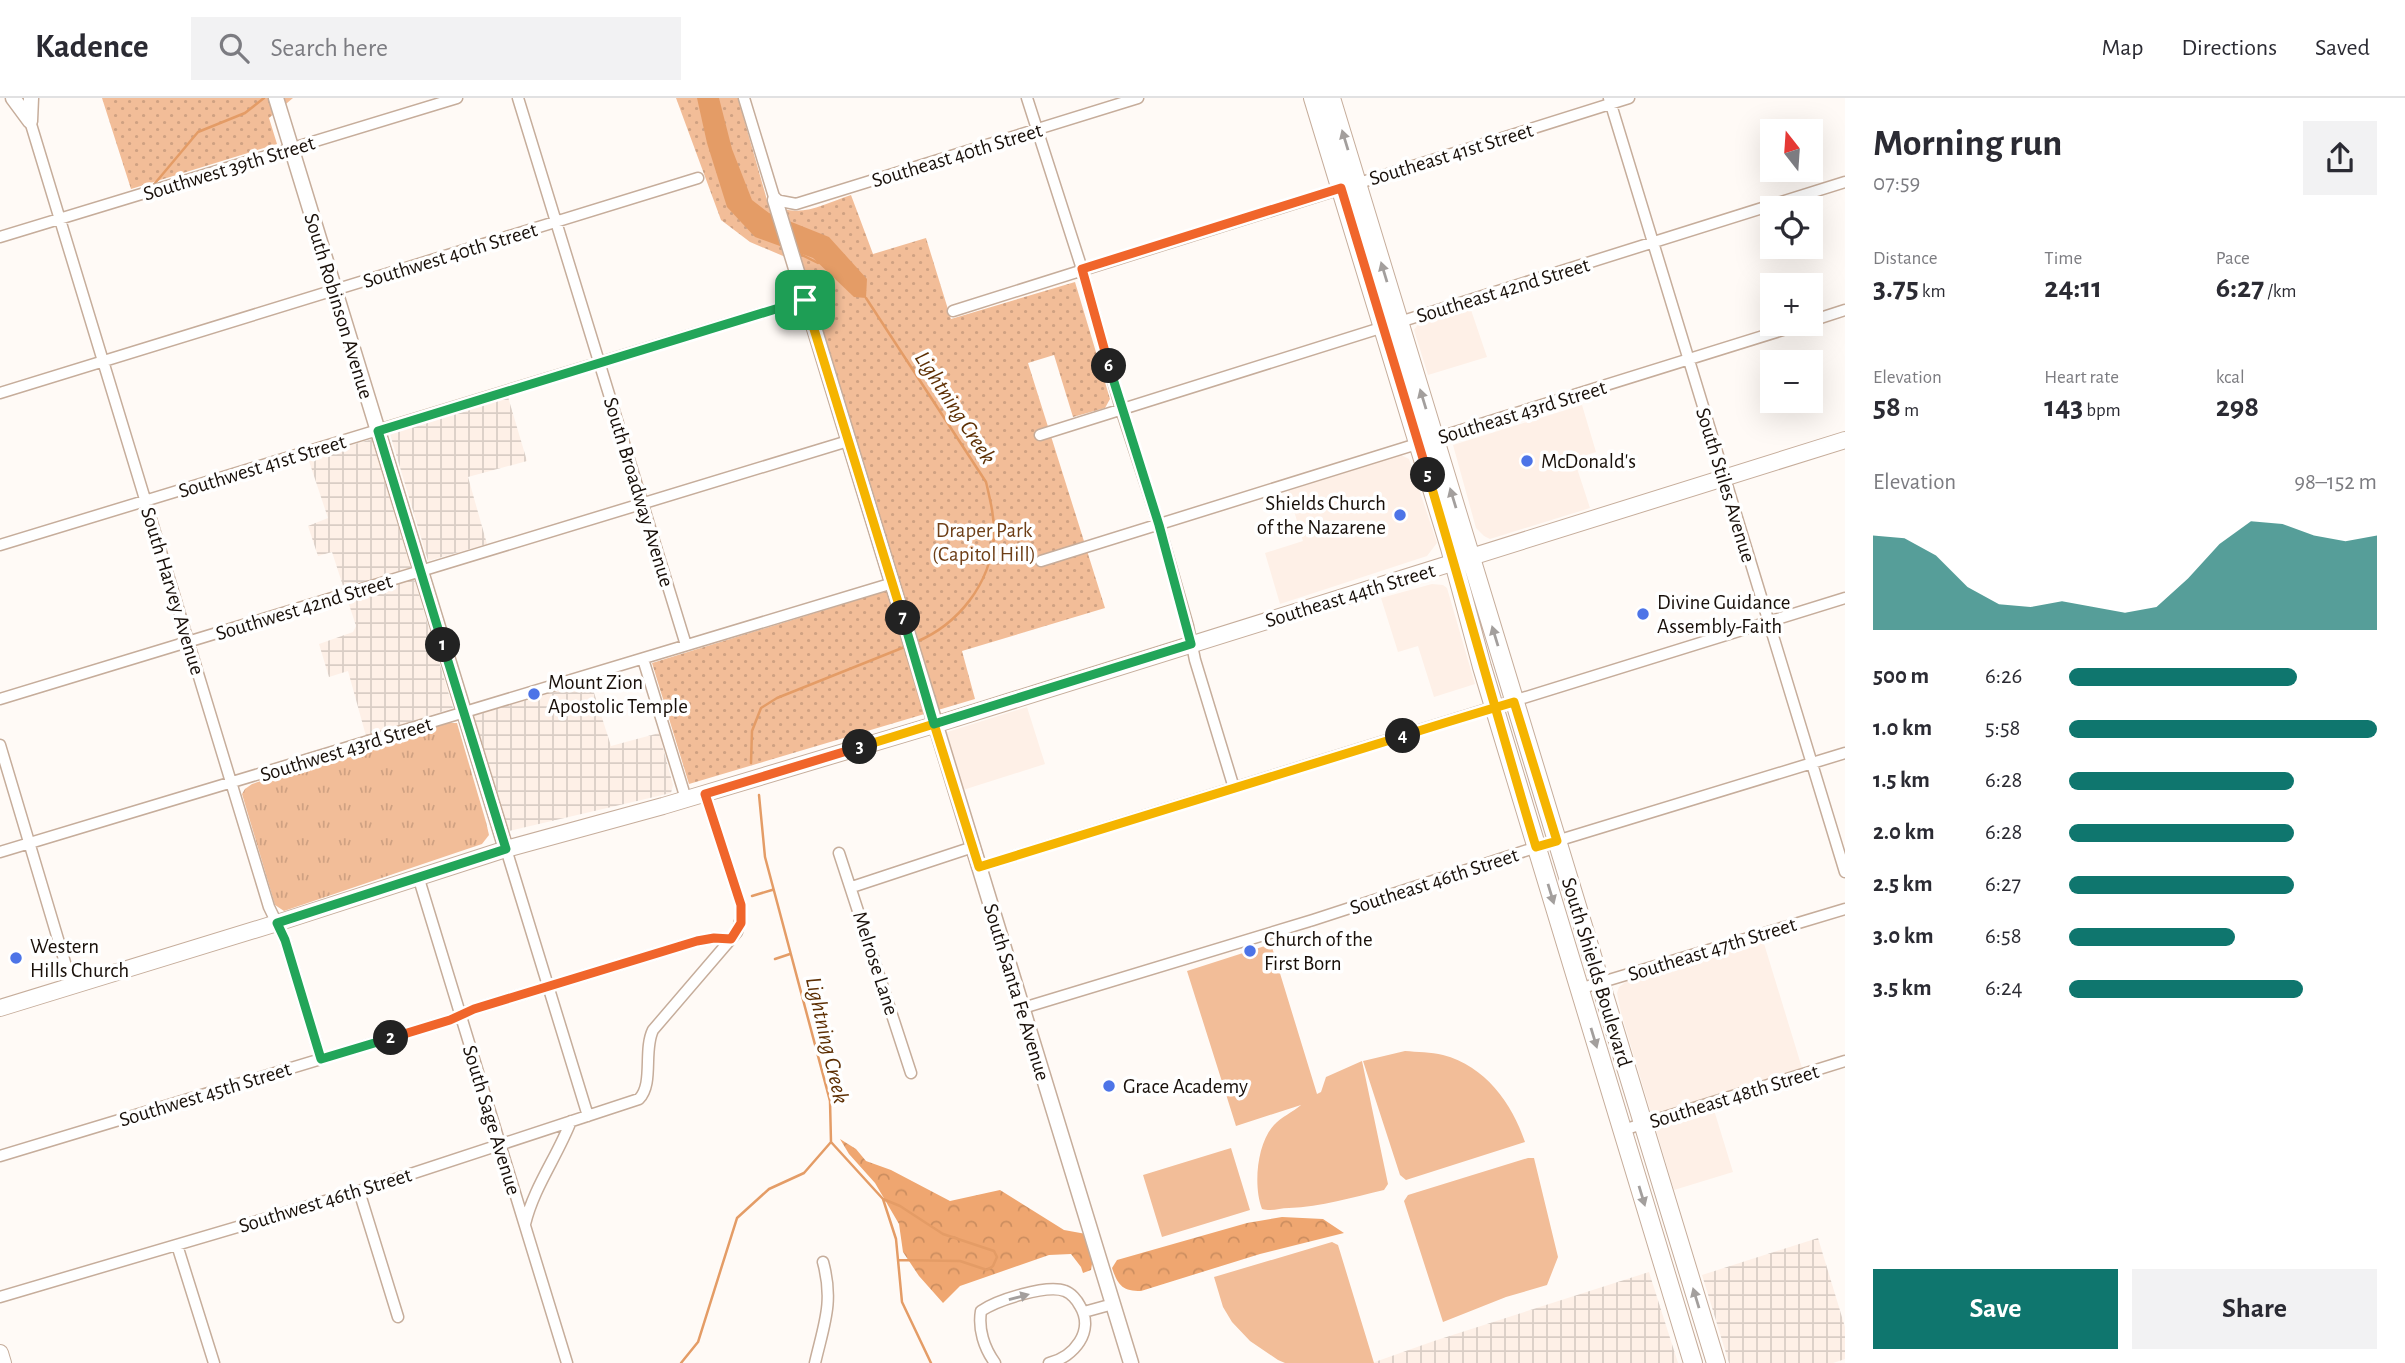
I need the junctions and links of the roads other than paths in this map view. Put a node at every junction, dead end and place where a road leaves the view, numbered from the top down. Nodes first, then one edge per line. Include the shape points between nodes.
1 (13, 98) edge
2 (31, 98) edge
3 (276, 98) edge
4 (457, 98) edge
5 (518, 98) edge
6 (744, 98) edge
7 (1027, 98) edge
8 (1138, 98) edge
9 (1313, 98) edge
10 (1331, 98) edge
11 (1629, 98) edge
12 (1610, 101) edge
13 (30, 121) junction
14 (1036, 130) junction
15 (292, 149) junction
16 (698, 178) dead end
17 (1845, 183) edge
18 (1349, 186) junction
19 (775, 200) junction
20 (60, 218) junction
21 (556, 222) junction
22 (0, 237) edge
23 (1654, 243) junction
24 (1082, 269) junction
25 (334, 290) junction
26 (805, 300) junction
27 (1845, 310) edge
28 (953, 311) dead end
29 (1823, 317) edge
30 (1391, 325) junction
31 (1764, 336) edge
32 (1688, 360) junction
33 (102, 361) junction
34 (599, 363) junction
35 (0, 393) edge
36 (1121, 409) junction
37 (378, 431) junction
38 (1040, 435) dead end
39 (1845, 440) edge
40 (848, 441) junction
41 (1427, 441) junction
42 (1725, 478) junction
43 (146, 501) junction
44 (642, 504) junction
45 (1159, 525) junction
46 (0, 545) edge
47 (1462, 559) junction
48 (1041, 561) dead end
49 (420, 572) junction
50 (893, 583) junction
51 (1845, 598) edge
52 (1767, 622) junction
53 (189, 642) junction
54 (1191, 644) junction
55 (686, 645) junction
56 (643, 659) junction
57 (0, 699) edge
58 (1514, 702) junction
59 (1494, 708) junction
60 (464, 713) junction
61 (934, 724) junction
62 (0, 745) edge
63 (1845, 752) edge
64 (1812, 763) junction
65 (232, 784) junction
66 (1234, 788) junction
67 (705, 794) junction
68 (686, 799) junction
69 (1557, 841) junction
70 (30, 843) junction
71 (973, 847) junction
72 (1536, 847) junction
73 (506, 849) junction
74 (0, 852) edge
75 (839, 853) dead end
76 (979, 867) junction
77 (1845, 872) edge
78 (418, 876) junction
79 (852, 887) junction
80 (1845, 909) edge
81 (277, 923) junction
82 (731, 939) junction
83 (1600, 983) junction
84 (72, 986) junction
85 (548, 987) junction
86 (1579, 989) junction
87 (0, 1008) edge
88 (1023, 1009) junction
89 (460, 1015) junction
90 (321, 1059) junction
91 (1845, 1061) edge
92 (911, 1073) dead end
93 (587, 1116) junction
94 (571, 1121) junction
95 (1643, 1124) junction
96 (1623, 1130) junction
97 (499, 1144) junction
98 (0, 1156) edge
99 (359, 1191) junction
100 (525, 1226) junction
101 (177, 1245) junction
102 (823, 1262) dead end
103 (0, 1297) edge
104 (1113, 1304) junction
105 (1084, 1312) junction
106 (398, 1317) dead end
107 (0, 1353) edge
108 (3, 1363) edge
109 (214, 1363) edge
110 (567, 1363) edge
111 (815, 1363) edge
112 (995, 1363) edge
113 (1049, 1363) edge
114 (1131, 1363) edge
115 (1693, 1363) edge
116 (1716, 1363) edge

1 - 13 street, South Harvey Avenue
2 - 13 street, South Harvey Avenue
3 - 15 street, South Robinson Avenue
4 - 15 street, Southwest 39th Street
5 - 21 street, South Broadway Avenue
6 - 19 street, South Santa Fe Avenue
7 - 14 street
8 - 14 street, Southeast 40th Street
9 - 18 main road, South Shields Boulevard
18 -> 10 main road, South Shields Boulevard
11 - 12 street, Southeast 41st Street
12 - 18 street, Southeast 41st Street
12 - 23 street, South Stiles Avenue
13 - 20 street, South Harvey Avenue
14 - 19 street, Southeast 40th Street via 807,202
14 - 24 street
15 - 20 street, Southwest 39th Street
15 - 25 street, South Robinson Avenue
16 - 21 street, Southwest 40th Street
17 - 23 street, Southeast 42nd Street
18 - 24 street, Southeast 41st Street
18 - 30 main road, South Shields Boulevard
19 - 26 street, South Santa Fe Avenue
20 - 22 street, Southwest 39th Street
20 - 33 street, South Harvey Avenue
21 - 25 street, Southwest 40th Street
21 - 34 street, South Broadway Avenue
23 - 30 street, Southeast 42nd Street
23 - 32 street, South Stiles Avenue
24 - 28 street, Southeast 41st Street
24 - 36 street
25 - 33 street, Southwest 40th Street
25 - 37 street, South Robinson Avenue
26 - 34 street, Southwest 41st Street
26 - 40 street, South Santa Fe Avenue
27 - 29 street
30 - 36 street, Southeast 42nd Street
30 - 41 main road, South Shields Boulevard
31 - 32 street, Southeast 43rd Street
32 - 41 street, Southeast 43rd Street
32 - 42 street, South Stiles Avenue
33 - 35 street, Southwest 40th Street
33 - 43 street, South Harvey Avenue
34 - 37 street, Southwest 41st Street
34 - 44 street, South Broadway Avenue
36 - 38 street, Southeast 42nd Street
36 - 45 street
37 - 43 street, Southwest 41st Street
37 - 49 street, South Robinson Avenue
39 - 42 main road, Southeast 44th Street
40 - 44 street, Southwest 42nd Street
40 - 50 street, South Santa Fe Avenue
41 - 45 street, Southeast 43rd Street
41 - 47 main road, South Shields Boulevard
42 - 47 main road, Southeast 44th Street
42 - 52 street, South Stiles Avenue
43 - 46 street, Southwest 41st Street
43 - 53 street, South Harvey Avenue
44 - 49 street, Southwest 42nd Street
44 - 55 street, South Broadway Avenue
45 - 48 street, Southeast 43rd Street
45 - 54 street
47 - 54 main road, Southeast 44th Street
58 -> 47 main road, South Shields Boulevard
47 - 59 main road, South Shields Boulevard
49 - 53 street, Southwest 42nd Street
49 - 60 street, South Robinson Avenue
50 - 55 street, Southwest 43rd Street
50 - 61 street, South Santa Fe Avenue
51 - 52 street
52 - 58 street
52 - 64 street, South Stiles Avenue
53 - 57 street, Southwest 42nd Street
53 - 65 street, South Harvey Avenue
54 - 61 main road, Southeast 44th Street
54 - 66 street
55 - 56 street, Southwest 43rd Street
56 - 60 street, Southwest 43rd Street
56 - 68 street
58 - 59 street
58 - 69 main road, South Shields Boulevard
59 - 66 street
59 - 72 main road, South Shields Boulevard
60 - 65 street, Southwest 43rd Street
60 - 73 street, South Robinson Avenue
61 - 67 main road, Southeast 44th Street
61 - 71 street, South Santa Fe Avenue
62 - 70 street
63 - 64 street, Southeast 46th Street
64 - 69 street, Southeast 46th Street
64 - 77 street, South Stiles Avenue
65 - 70 street, Southwest 43rd Street
65 - 81 street, South Harvey Avenue
66 - 76 street
67 - 68 main road, Southeast 44th Street
67 - 82 street via 741,905 741,923
68 - 73 main road, Southeast 44th Street
69 - 72 street, Southeast 46th Street
69 - 83 main road, South Shields Boulevard
70 - 74 street, Southwest 43rd Street
70 - 84 street
71 - 76 street, South Santa Fe Avenue
71 - 79 street
72 -> 86 main road, South Shields Boulevard
72 - 88 street, Southeast 46th Street
73 - 78 main road, Southeast 44th Street
73 - 85 street, South Robinson Avenue
75 - 79 street, Melrose Lane
76 - 88 street, South Santa Fe Avenue
78 - 81 main road, Southeast 44th Street
78 - 89 street, South Sage Avenue
79 - 92 street, Melrose Lane
80 - 83 street, Southeast 47th Street
81 - 84 main road, Southeast 44th Street
81 - 90 street, South Harvey Avenue
82 - 85 street, Southwest 45th Street via 697,941
82 - 93 street, Southwest 46th Street via 653,1030 645,1091 639,1099
83 - 86 street, Southeast 47th Street
83 - 95 main road, South Shields Boulevard
84 - 87 main road, Southeast 44th Street
85 - 89 street, Southwest 45th Street
85 - 93 street, South Robinson Avenue
86 -> 96 main road, South Shields Boulevard
88 - 104 street, South Santa Fe Avenue
89 - 90 street, Southwest 45th Street
89 - 97 street, South Sage Avenue
90 - 98 street, Southwest 45th Street
91 - 95 street, Southeast 48th Street
93 - 94 street, Southwest 46th Street
94 - 97 street, Southwest 46th Street
94 - 100 street
95 - 96 street, Southeast 48th Street
116 -> 95 main road, South Shields Boulevard
96 -> 115 main road, South Shields Boulevard
97 - 99 street, Southwest 46th Street
97 - 100 street, South Sage Avenue
99 - 101 street, Southwest 46th Street
99 - 106 street
100 - 110 street, South Sage Avenue
101 - 103 street, Southwest 46th Street
101 - 109 street
102 - 111 street via 829,1302
104 - 105 street
104 - 114 street, South Santa Fe Avenue
112 -> 105 street via 980,1320 981,1311 990,1305 1052,1289 1067,1291
105 - 113 street via 1086,1331 1080,1342
107 - 108 main road

